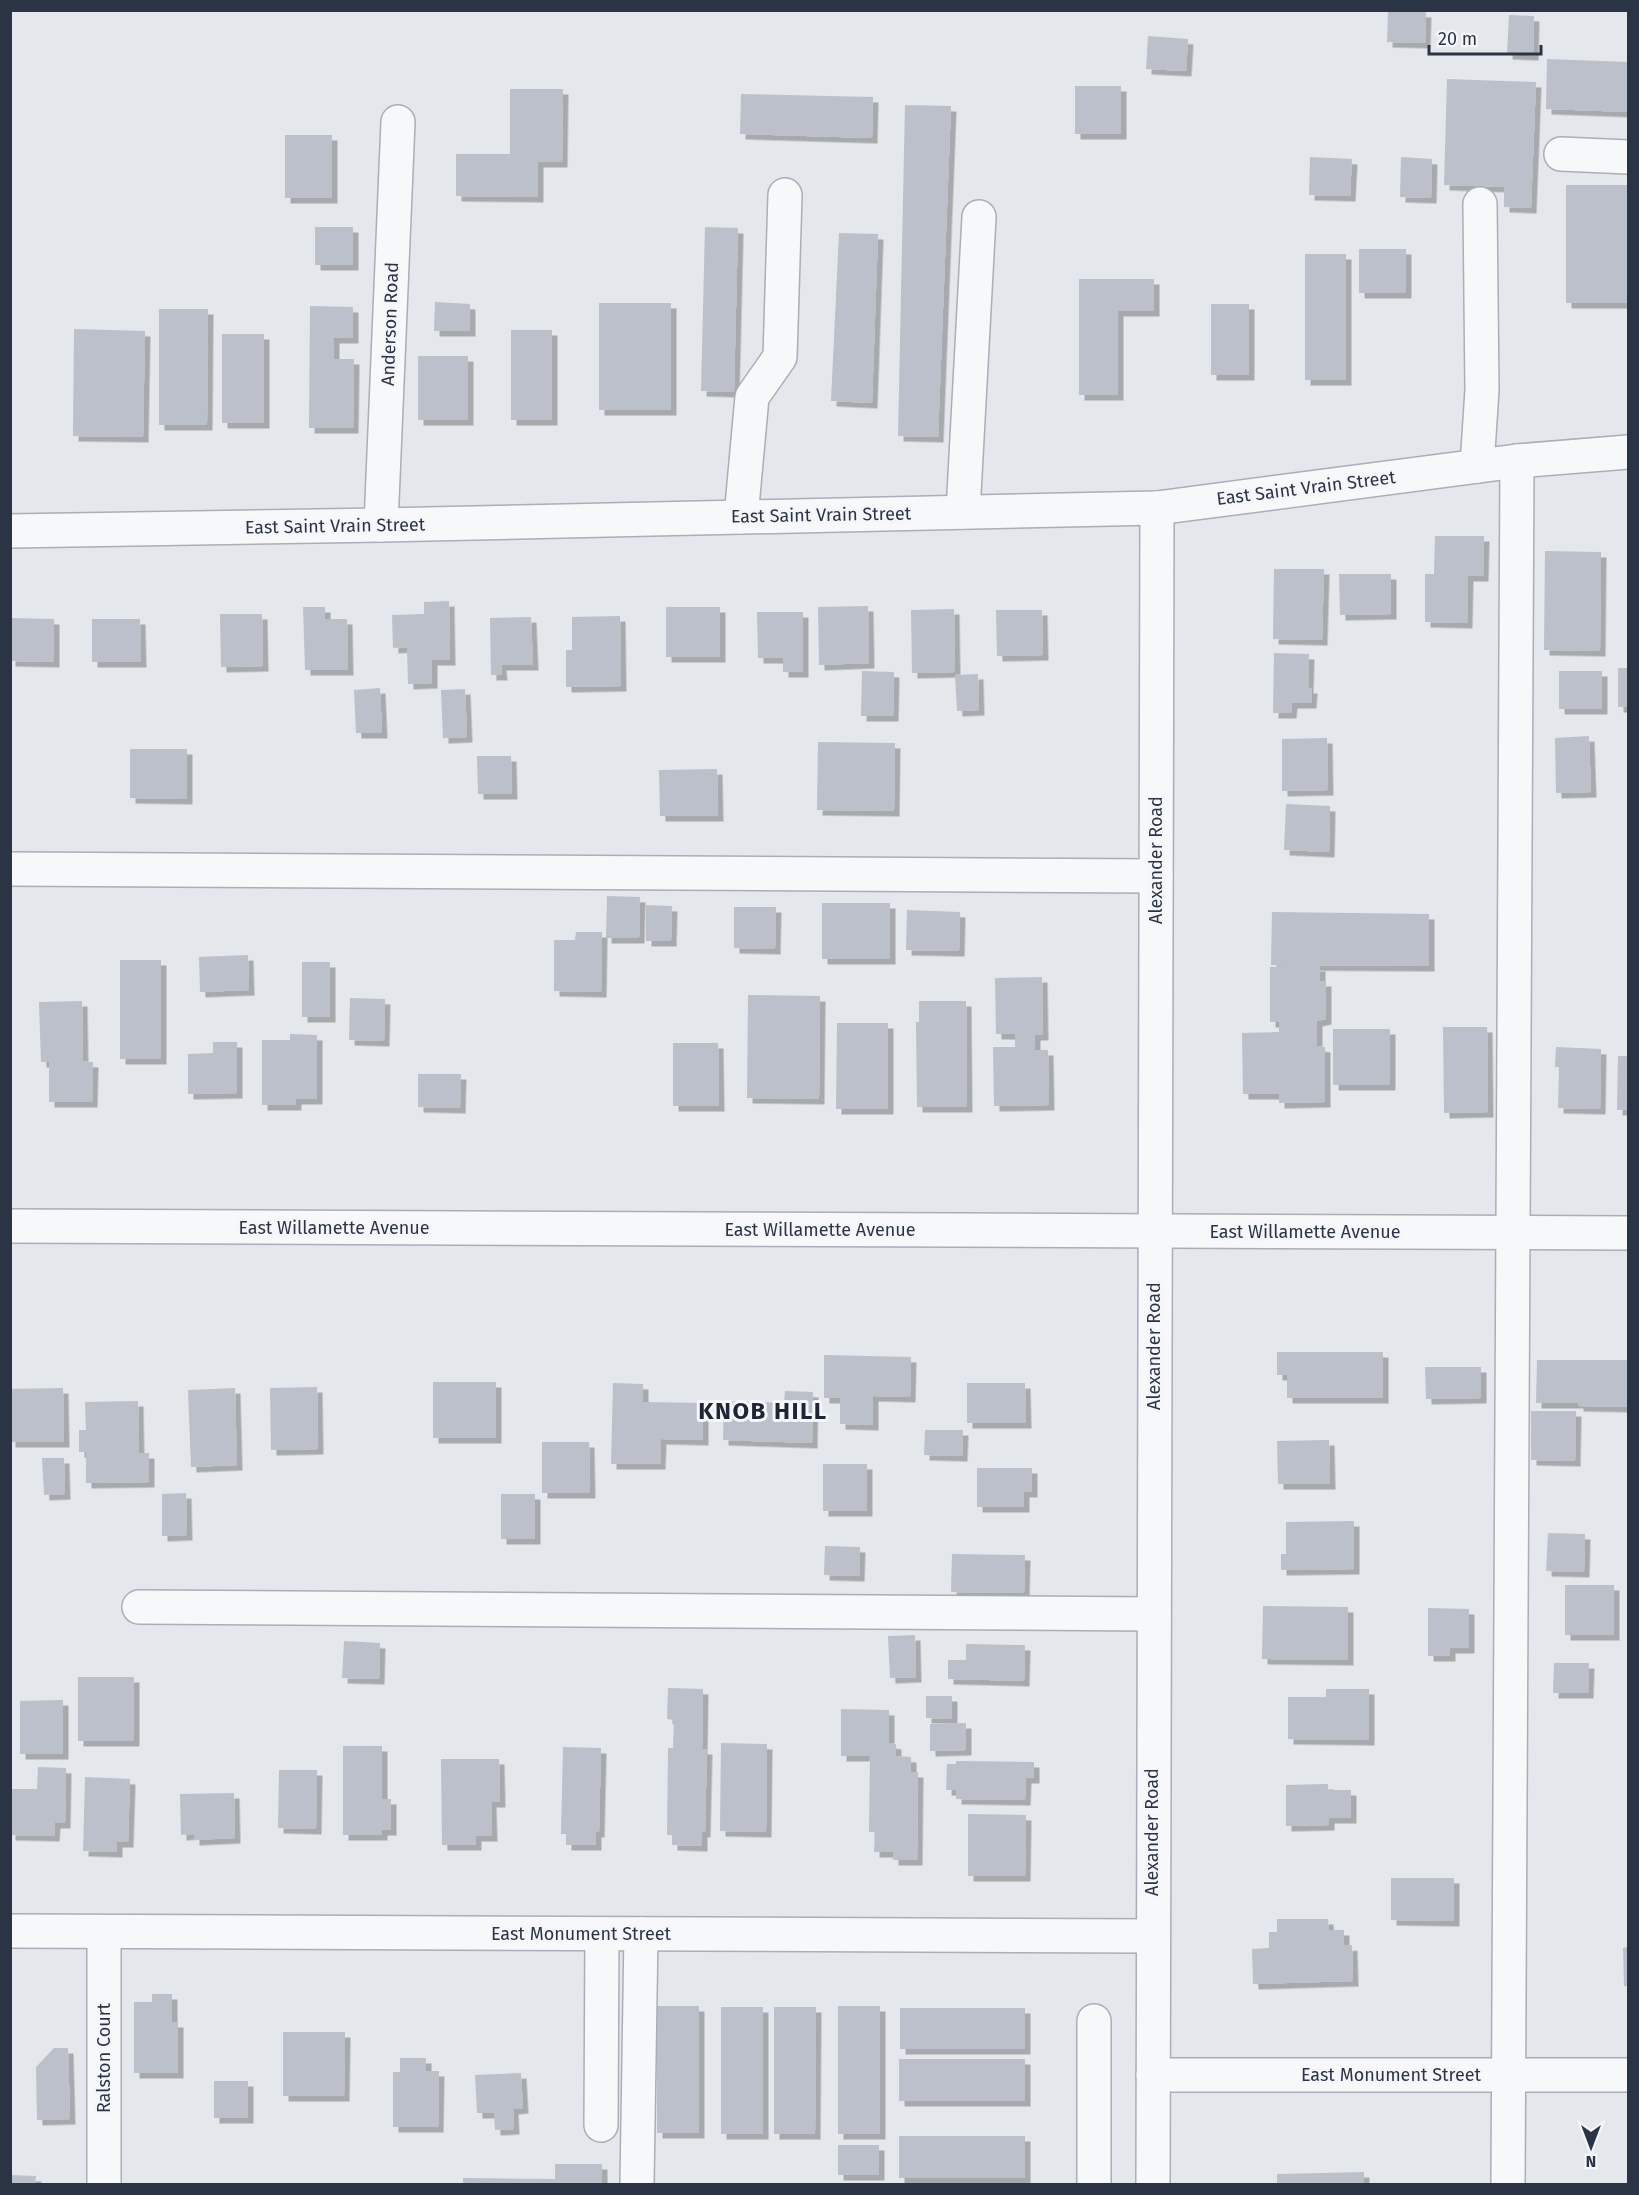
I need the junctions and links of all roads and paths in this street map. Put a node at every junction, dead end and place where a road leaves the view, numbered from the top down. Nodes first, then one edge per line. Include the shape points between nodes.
1 (398, 122) dead end
2 (1561, 154) dead end
3 (1629, 157) edge
4 (785, 195) dead end
5 (1480, 204) dead end
6 (980, 216) dead end
7 (1629, 452) edge
8 (1517, 461) junction
9 (1477, 466) junction
10 (1157, 508) junction
11 (963, 512) junction
12 (741, 517) junction
13 (381, 525) junction
14 (10, 531) edge
15 (10, 869) edge
16 (1156, 876) junction
17 (10, 1226) edge
18 (1155, 1231) junction
19 (1512, 1233) junction
20 (1629, 1233) edge
21 (140, 1606) dead end
22 (1154, 1614) junction
23 (10, 1931) edge
24 (104, 1932) junction
25 (602, 1934) junction
26 (641, 1934) junction
27 (1152, 1936) junction
28 (1094, 2021) dead end
29 (1154, 2075) junction
30 (1508, 2075) junction
31 (1629, 2075) edge
32 (601, 2125) dead end
33 (104, 2184) edge
34 (637, 2184) edge
35 (1094, 2184) edge
36 (1153, 2184) edge
37 (1508, 2184) edge

1 - 13 street, Anderson Road
2 - 3 street
4 - 12 street via 780,357 752,397
5 - 9 street via 1482,390
6 - 11 street
7 - 8 street, East Saint Vrain Street
8 - 9 street, East Saint Vrain Street
8 - 19 street
9 - 10 street, East Saint Vrain Street
10 - 11 street, East Saint Vrain Street
10 - 16 street, Alexander Road
11 - 12 street, East Saint Vrain Street
12 - 13 street, East Saint Vrain Street
13 - 14 street, East Saint Vrain Street
15 - 16 street
16 - 18 street, Alexander Road
17 - 18 street, East Willamette Avenue
18 - 19 street, East Willamette Avenue
18 - 22 street, Alexander Road
19 - 20 street, East Willamette Avenue
19 - 30 street
21 - 22 street
22 - 27 street, Alexander Road
23 - 24 street, East Monument Street
24 - 25 street, East Monument Street
24 - 33 street, Ralston Court
25 - 26 street, East Monument Street
25 - 32 street
26 - 27 street, East Monument Street
26 - 34 street
27 - 29 street, Alexander Road
28 - 35 street
29 - 30 street, East Monument Street
29 - 36 street, Alexander Road
30 - 31 street, East Monument Street
30 - 37 street

